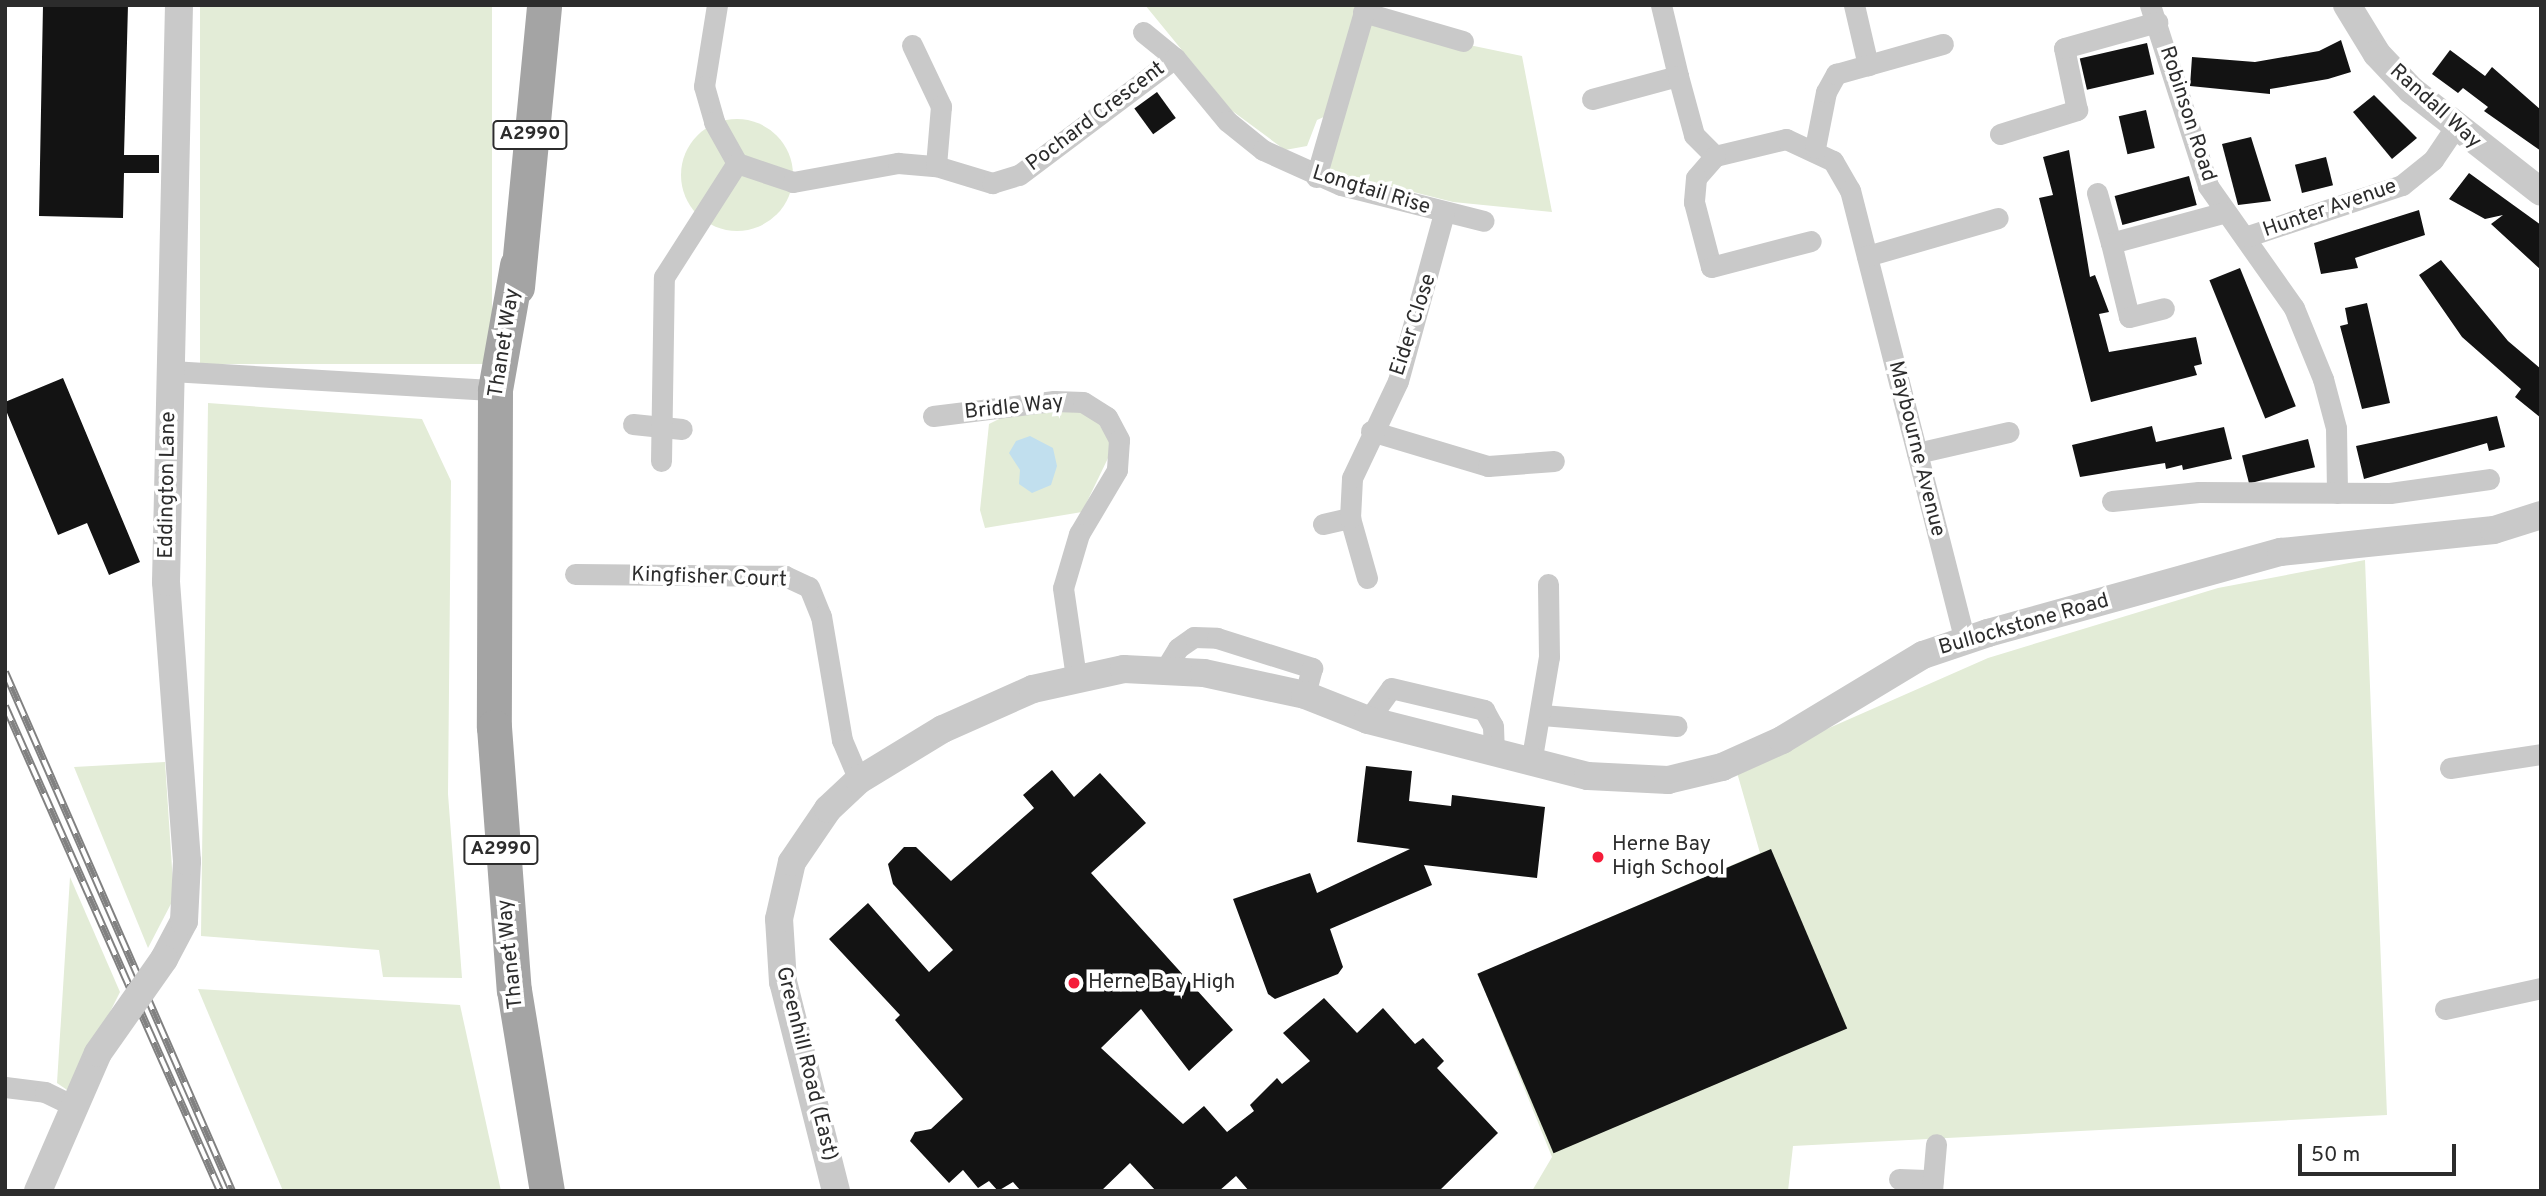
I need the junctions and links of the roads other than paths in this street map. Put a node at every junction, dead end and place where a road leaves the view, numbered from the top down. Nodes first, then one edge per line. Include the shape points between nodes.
1 (179, 5) edge
2 (544, 5) edge
3 (717, 5) edge
4 (1661, 5) edge
5 (1853, 5) edge
6 (2347, 5) edge
7 (1364, 9) edge
8 (2154, 14) edge
9 (1143, 32) dead end
10 (1463, 41) dead end
11 (912, 44) dead end
12 (1943, 44) dead end
13 (1175, 58) junction
14 (1868, 65) junction
15 (1678, 76) junction
16 (1592, 99) dead end
17 (2454, 129) junction
18 (2000, 134) dead end
19 (1815, 148) junction
20 (1715, 156) junction
21 (737, 163) junction
22 (936, 166) junction
23 (1316, 177) junction
24 (2541, 192) edge
25 (2097, 194) dead end
26 (2226, 212) junction
27 (1444, 213) junction
28 (1998, 218) dead end
29 (1484, 221) dead end
30 (2248, 236) junction
31 (1811, 241) dead end
32 (2111, 243) junction
33 (1867, 256) junction
34 (517, 265) junction
35 (2164, 308) dead end
36 (171, 371) junction
37 (495, 390) junction
38 (933, 416) dead end
39 (632, 424) dead end
40 (660, 427) junction
41 (682, 429) dead end
42 (1371, 431) junction
43 (2009, 432) dead end
44 (1917, 453) junction
45 (661, 461) dead end
46 (1554, 461) dead end
47 (2489, 479) dead end
48 (2337, 493) junction
49 (2112, 501) dead end
50 (495, 505) junction
51 (2541, 515) edge
52 (1350, 518) junction
53 (1323, 524) dead end
54 (575, 574) dead end
55 (1367, 578) dead end
56 (1548, 584) dead end
57 (1965, 641) junction
58 (1076, 677) junction
59 (1542, 715) junction
60 (1368, 720) junction
61 (1677, 726) dead end
62 (1494, 751) junction
63 (2541, 754) edge
64 (1531, 763) junction
65 (2450, 768) dead end
66 (859, 780) junction
67 (782, 895) joint
68 (2541, 988) edge
69 (2445, 1009) dead end
70 (5, 1087) edge
71 (76, 1107) junction
72 (1936, 1144) dead end
73 (1899, 1178) dead end
74 (1932, 1186) edge
75 (38, 1191) edge
76 (547, 1191) edge
77 (836, 1191) edge

1 - 36 street, Eddington Lane
2 - 34 main road, Thanet Way / A2990
3 - 21 street via 704,86 714,122
4 - 15 street
5 - 14 street
6 - 17 street, Randall Way via 2377,54
7 - 10 street
7 - 23 street
8 - 18 street, Robinson Road via 2064,48 2077,110
8 - 26 street, Robinson Road via 2208,186
9 - 13 street, Longtail Rise
11 - 22 street via 941,106
12 - 14 street
13 - 22 street, Pochard Crescent via 1019,175 992,183
13 - 23 street, Longtail Rise via 1227,121 1263,150
14 - 19 street via 1836,74 1826,92
15 - 16 street
15 - 20 street via 1693,135
17 - 24 street, Randall Way
17 - 30 street, Hunter Avenue via 2432,160 2402,185
19 - 20 street via 1786,139
19 - 33 street, Maybourne Avenue via 1833,161 1850,190
20 - 31 street via 1696,178 1694,202 1711,267
21 - 22 street, Pochard Crescent via 793,183 898,163
21 - 40 street via 664,277
23 - 27 street, Longtail Rise
25 - 32 street
26 - 30 street, Robinson Road
26 - 32 street
27 - 29 street, Longtail Rise
27 - 42 street, Eider Close via 1411,343
28 - 33 street
30 - 48 street, Hunter Avenue via 2294,308 2323,379 2336,428
32 - 35 street via 2129,317
33 - 44 street, Maybourne Avenue
34 - 37 main road, Thanet Way / A2990
34 - 50 main road, Thanet Way / A2990 via 514,393
36 - 37 street
36 - 71 street, Eddington Lane, bridge via 167,616 187,861 184,921 164,959 98,1053
37 - 50 main road, Thanet Way / A2990
38 - 58 street, Bridle Way via 1074,402 1107,417 1119,440 1117,470 1079,534 1063,588
39 - 40 street
40 - 41 street
40 - 45 street
42 - 46 street via 1488,466
42 - 52 street, Eider Close via 1352,478
43 - 44 street
44 - 57 street, Maybourne Avenue
47 - 48 street via 2390,493
48 - 49 street via 2199,492
50 - 76 main road, Thanet Way / A2990 via 492,626 498,817 514,990
51 - 57 street, Bullockstone Road via 2494,530 2281,552
52 - 53 street
52 - 55 street, Eider Close
54 - 66 street, Kingfisher Court via 785,576 810,587 821,616 842,740
56 - 59 street
57 - 64 street, Bullockstone Road via 1923,655 1782,740 1722,766 1668,780 1631,781
58 - 60 street, Bullockstone Road via 1166,668 1305,695
58 - 66 street, Bullockstone Road via 993,705
59 - 61 street
59 - 64 street
60 - 62 street, Bullockstone Road
60 - 62 street via 1391,688 1484,709 1493,726
62 - 64 street, Bullockstone Road
63 - 65 street
66 - 67 street, Bullockstone Road via 828,809 801,846
67 - 77 street, Greenhill Road (East) via 783,982
68 - 69 street
70 - 71 street via 45,1092
71 - 75 street, Eddington Lane
72 - 74 street
73 - 74 street

